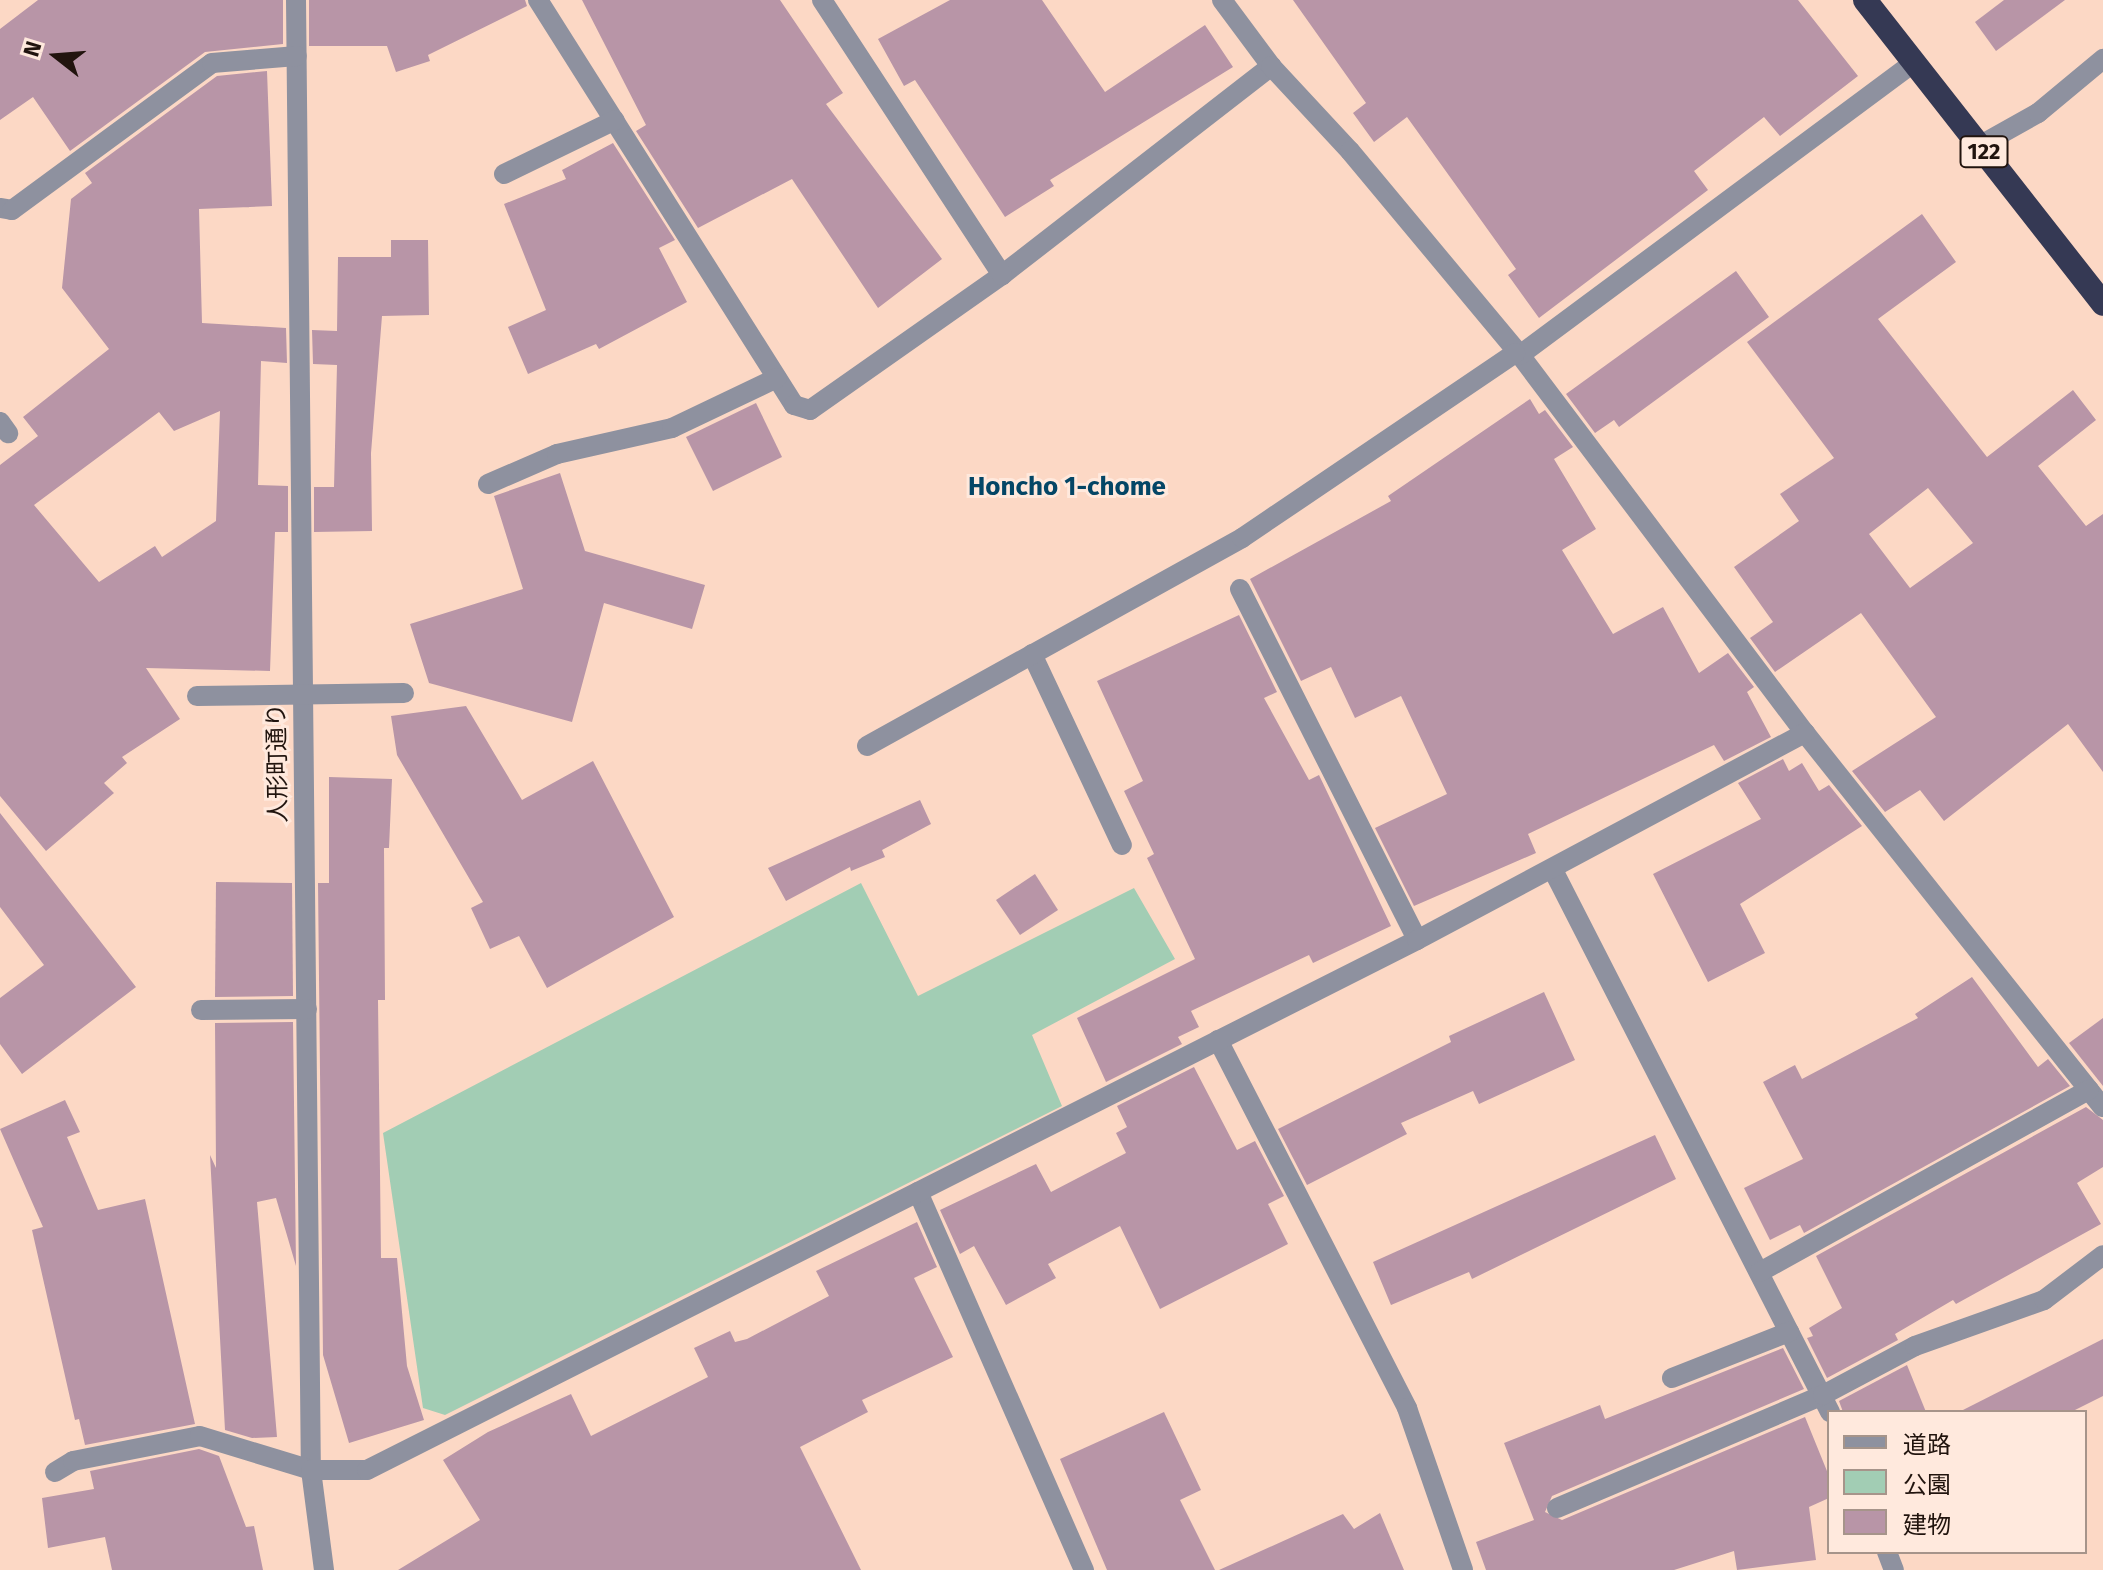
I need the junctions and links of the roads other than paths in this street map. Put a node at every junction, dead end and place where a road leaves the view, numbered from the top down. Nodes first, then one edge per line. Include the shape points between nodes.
1 (296, 0) edge
2 (538, 0) edge
3 (822, 0) edge
4 (1222, 0) edge
5 (1865, 0) edge
6 (297, 56) junction
7 (2103, 59) edge
8 (1914, 62) junction
9 (1271, 66) junction
10 (615, 120) junction
11 (1979, 146) junction
12 (504, 174) dead end
13 (0, 208) edge
14 (1002, 275) junction
15 (2103, 304) edge
16 (1517, 354) junction
17 (777, 378) junction
18 (488, 484) dead end
19 (1240, 589) dead end
20 (1032, 654) junction
21 (404, 693) dead end
22 (303, 695) junction
23 (197, 696) dead end
24 (1805, 733) junction
25 (867, 746) dead end
26 (1122, 845) dead end
27 (1553, 870) junction
28 (1417, 940) junction
29 (307, 1009) junction
30 (201, 1010) dead end
31 (1218, 1040) junction
32 (2089, 1090) junction
33 (2103, 1107) edge
34 (918, 1192) junction
35 (2103, 1255) edge
36 (1760, 1272) junction
37 (1789, 1332) junction
38 (1672, 1378) dead end
39 (1826, 1404) edge
40 (311, 1470) junction
41 (55, 1472) dead end
42 (1557, 1508) dead end
43 (324, 1570) edge
44 (1084, 1570) edge
45 (1463, 1570) edge

1 - 6 street, 人形町通り
2 - 10 street
3 - 14 street
4 - 9 street
5 - 8 highway, 122
6 - 13 street via 212,63 12,210
6 - 22 street, 人形町通り
7 - 11 street via 2038,113
8 - 11 highway, 122
8 - 16 street
9 - 14 street
9 - 16 street via 1350,151
10 - 12 street
10 - 17 street
11 - 15 highway, 122
14 - 17 street via 810,410 794,405
16 - 20 street via 1242,538
16 - 24 street
17 - 18 street via 672,428 557,454
19 - 28 street
20 - 25 street
20 - 26 street
21 - 22 street
22 - 23 street
22 - 29 street, 人形町通り
24 - 27 street
24 - 32 street
27 - 28 street
27 - 36 street
28 - 31 street
29 - 30 street
29 - 40 street, 人形町通り
31 - 34 street
31 - 45 street via 1407,1408
32 - 33 street
32 - 36 street
34 - 40 street via 367,1470
34 - 44 street
35 - 39 street via 2044,1300 1915,1346
36 - 37 street
37 - 38 street
37 - 39 street
39 - 42 street
40 - 41 street via 200,1436 73,1461
40 - 43 street, 人形町通り

